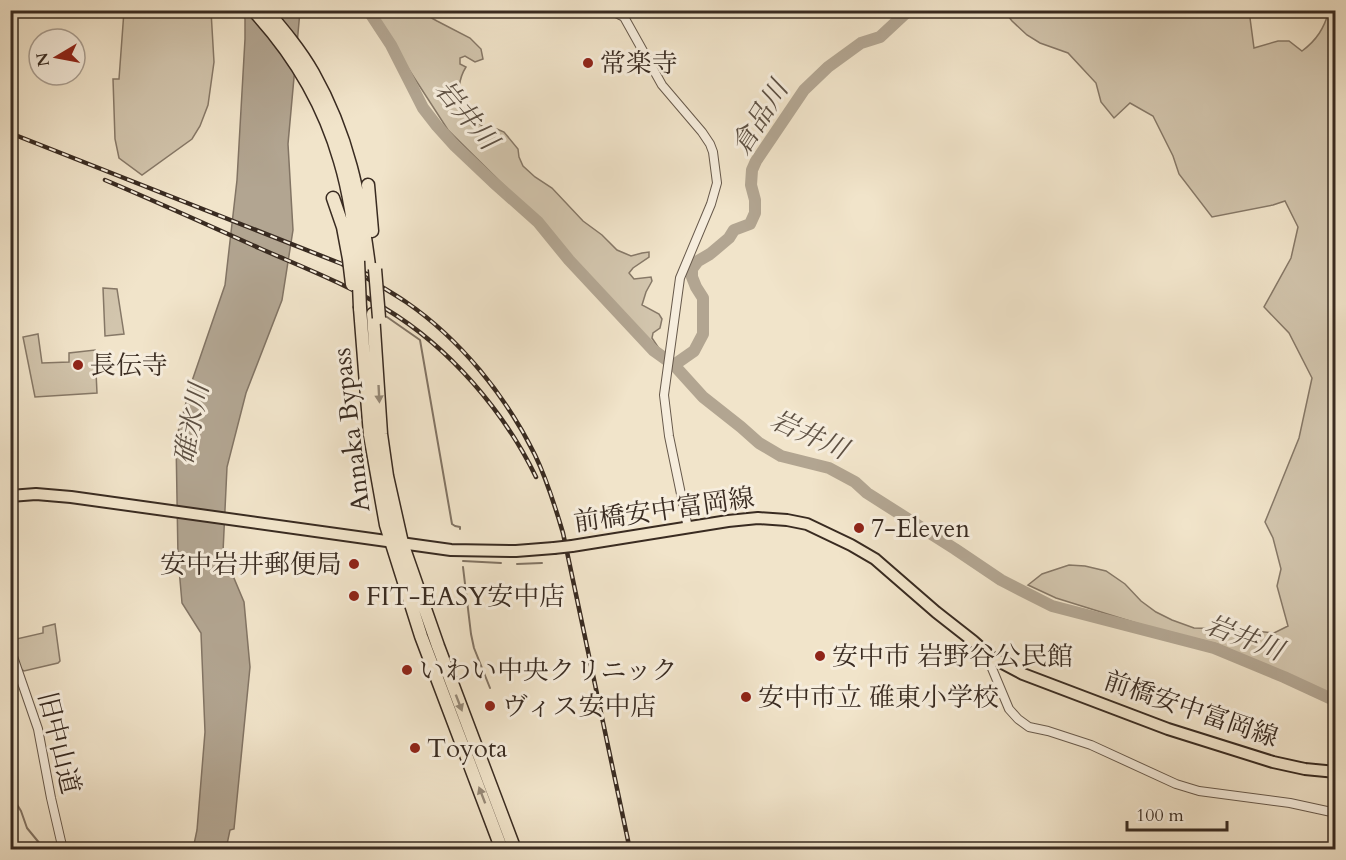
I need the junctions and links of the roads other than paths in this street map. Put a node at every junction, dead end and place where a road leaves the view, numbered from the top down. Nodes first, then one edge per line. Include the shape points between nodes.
1 (253, 10) edge
2 (266, 10) edge
3 (610, 10) edge
4 (368, 185) dead end
5 (333, 198) dead end
6 (363, 264) junction
7 (371, 369) junction
8 (10, 496) edge
9 (688, 528) junction
10 (396, 542) junction
11 (10, 648) edge
12 (991, 657) junction
13 (1335, 772) edge
14 (1335, 813) edge
15 (63, 849) edge
16 (502, 849) edge
17 (515, 849) edge

1 - 6 highway, Annaka Bypass via 292,60 327,121 343,172
2 - 6 highway, Annaka Bypass via 312,72 328,103 350,162 363,219
3 - 9 street via 624,17 662,85 702,132 713,152 717,183 680,278 664,395
4 - 6 highway
5 - 6 highway
6 - 7 highway, bridge via 376,316
6 - 7 highway, Annaka Bypass, bridge via 357,306
7 - 10 highway, Annaka Bypass
8 - 10 main road, 前橋安中富岡線 via 55,495
9 - 10 main road, 前橋安中富岡線, bridge via 516,551 451,550
9 - 12 main road, 前橋安中富岡線 via 758,518 807,524 875,559
16 -> 10 highway, Annaka Bypass via 421,636
10 -> 17 highway, Annaka Bypass
11 - 15 street, 旧中山道 via 38,729
12 - 13 main road, 前橋安中富岡線 via 1023,674 1168,729 1273,762
12 - 14 street via 1009,709 1029,727 1091,745 1199,791

